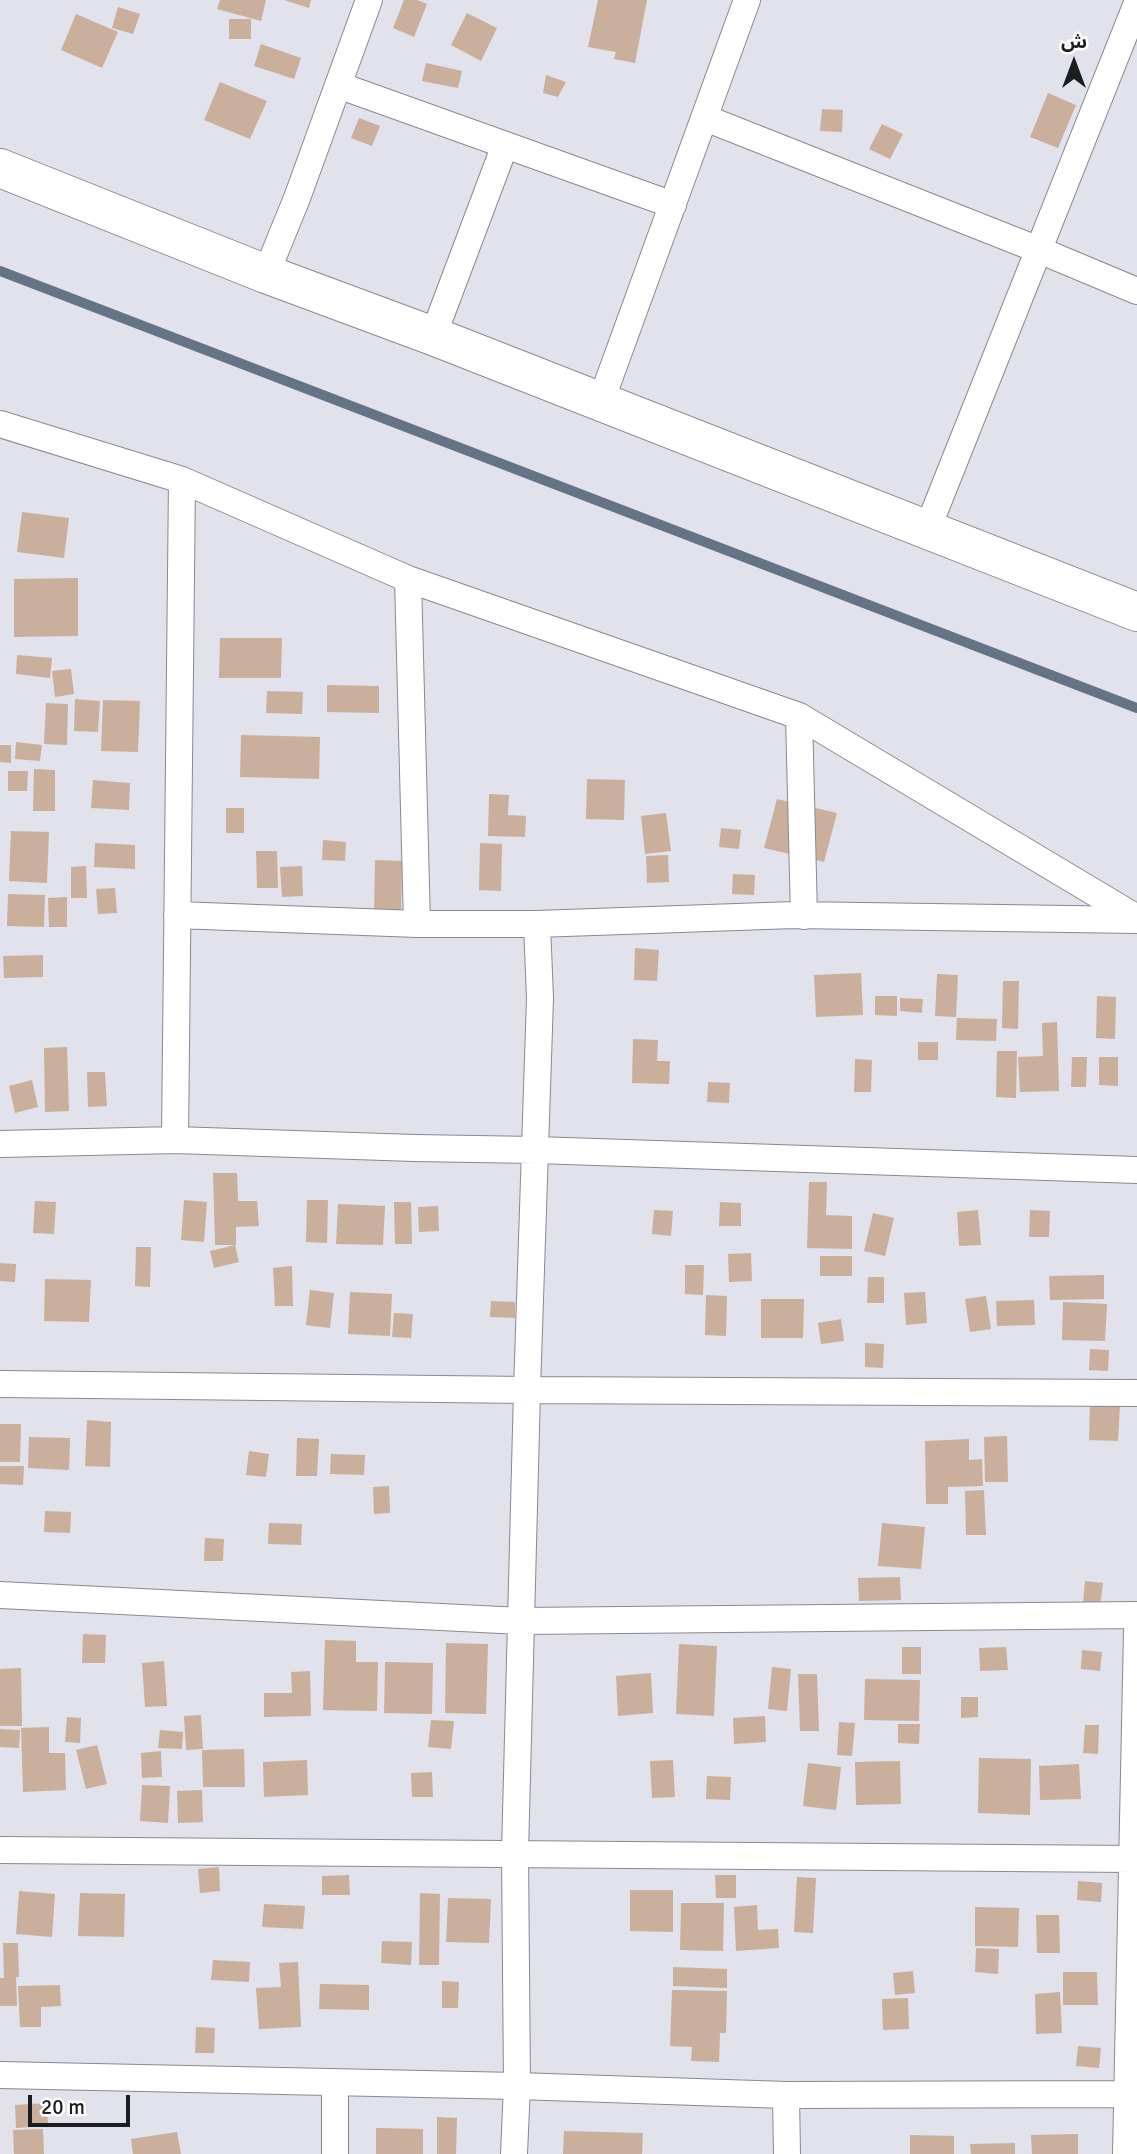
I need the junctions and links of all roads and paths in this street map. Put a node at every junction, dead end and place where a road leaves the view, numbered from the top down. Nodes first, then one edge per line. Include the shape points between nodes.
1 (369, 0) edge
2 (747, 0) edge
3 (1135, 14) edge
4 (338, 85) junction
5 (705, 118) junction
6 (505, 145) junction
7 (0, 168) edge
8 (673, 205) junction
9 (1039, 250) junction
10 (266, 274) junction
11 (1137, 290) edge
12 (433, 336) junction
13 (601, 401) junction
14 (0, 424) edge
15 (182, 480) junction
16 (927, 530) junction
17 (408, 579) junction
18 (1137, 612) edge
19 (799, 716) junction
20 (177, 915) junction
21 (804, 916) junction
22 (1137, 919) edge
23 (417, 924) junction
24 (537, 924) junction
25 (175, 1140) junction
26 (0, 1144) edge
27 (536, 1150) junction
28 (1137, 1170) edge
29 (0, 1384) edge
30 (527, 1390) junction
31 (1137, 1393) edge
32 (0, 1595) edge
33 (1137, 1615) edge
34 (521, 1621) junction
35 (1137, 1631) edge
36 (1135, 1788) edge
37 (0, 1850) edge
38 (515, 1853) junction
39 (1132, 1858) junction
40 (1133, 2014) edge
41 (0, 2075) edge
42 (335, 2082) junction
43 (516, 2086) junction
44 (1128, 2094) junction
45 (786, 2095) junction
46 (335, 2154) edge
47 (514, 2154) edge
48 (787, 2154) edge
49 (1126, 2154) edge

1 - 4 street
2 - 5 street
3 - 9 street
4 - 6 street
4 - 10 street
5 - 8 street
5 - 9 street
6 - 8 street
6 - 12 street
7 - 10 main road
8 - 13 street
9 - 11 street
9 - 16 street
10 - 12 main road
12 - 13 main road
13 - 16 main road
14 - 15 street
15 - 17 street
15 - 20 street
16 - 18 main road
17 - 19 street
17 - 23 street
19 - 21 street
19 - 22 street
20 - 23 street
20 - 25 street
21 - 22 street
21 - 24 street
23 - 24 street
24 - 27 street
25 - 26 street
25 - 27 street
27 - 28 street
27 - 30 street
29 - 30 street
30 - 31 street
30 - 34 street
32 - 34 street
33 - 34 street
34 - 38 street
35 - 36 street
36 - 39 street
37 - 38 street
38 - 39 street
38 - 43 street
39 - 40 street
40 - 44 street
41 - 42 street
42 - 43 street
42 - 46 street
43 - 45 street
43 - 47 street
44 - 45 street
44 - 49 street
45 - 48 street

